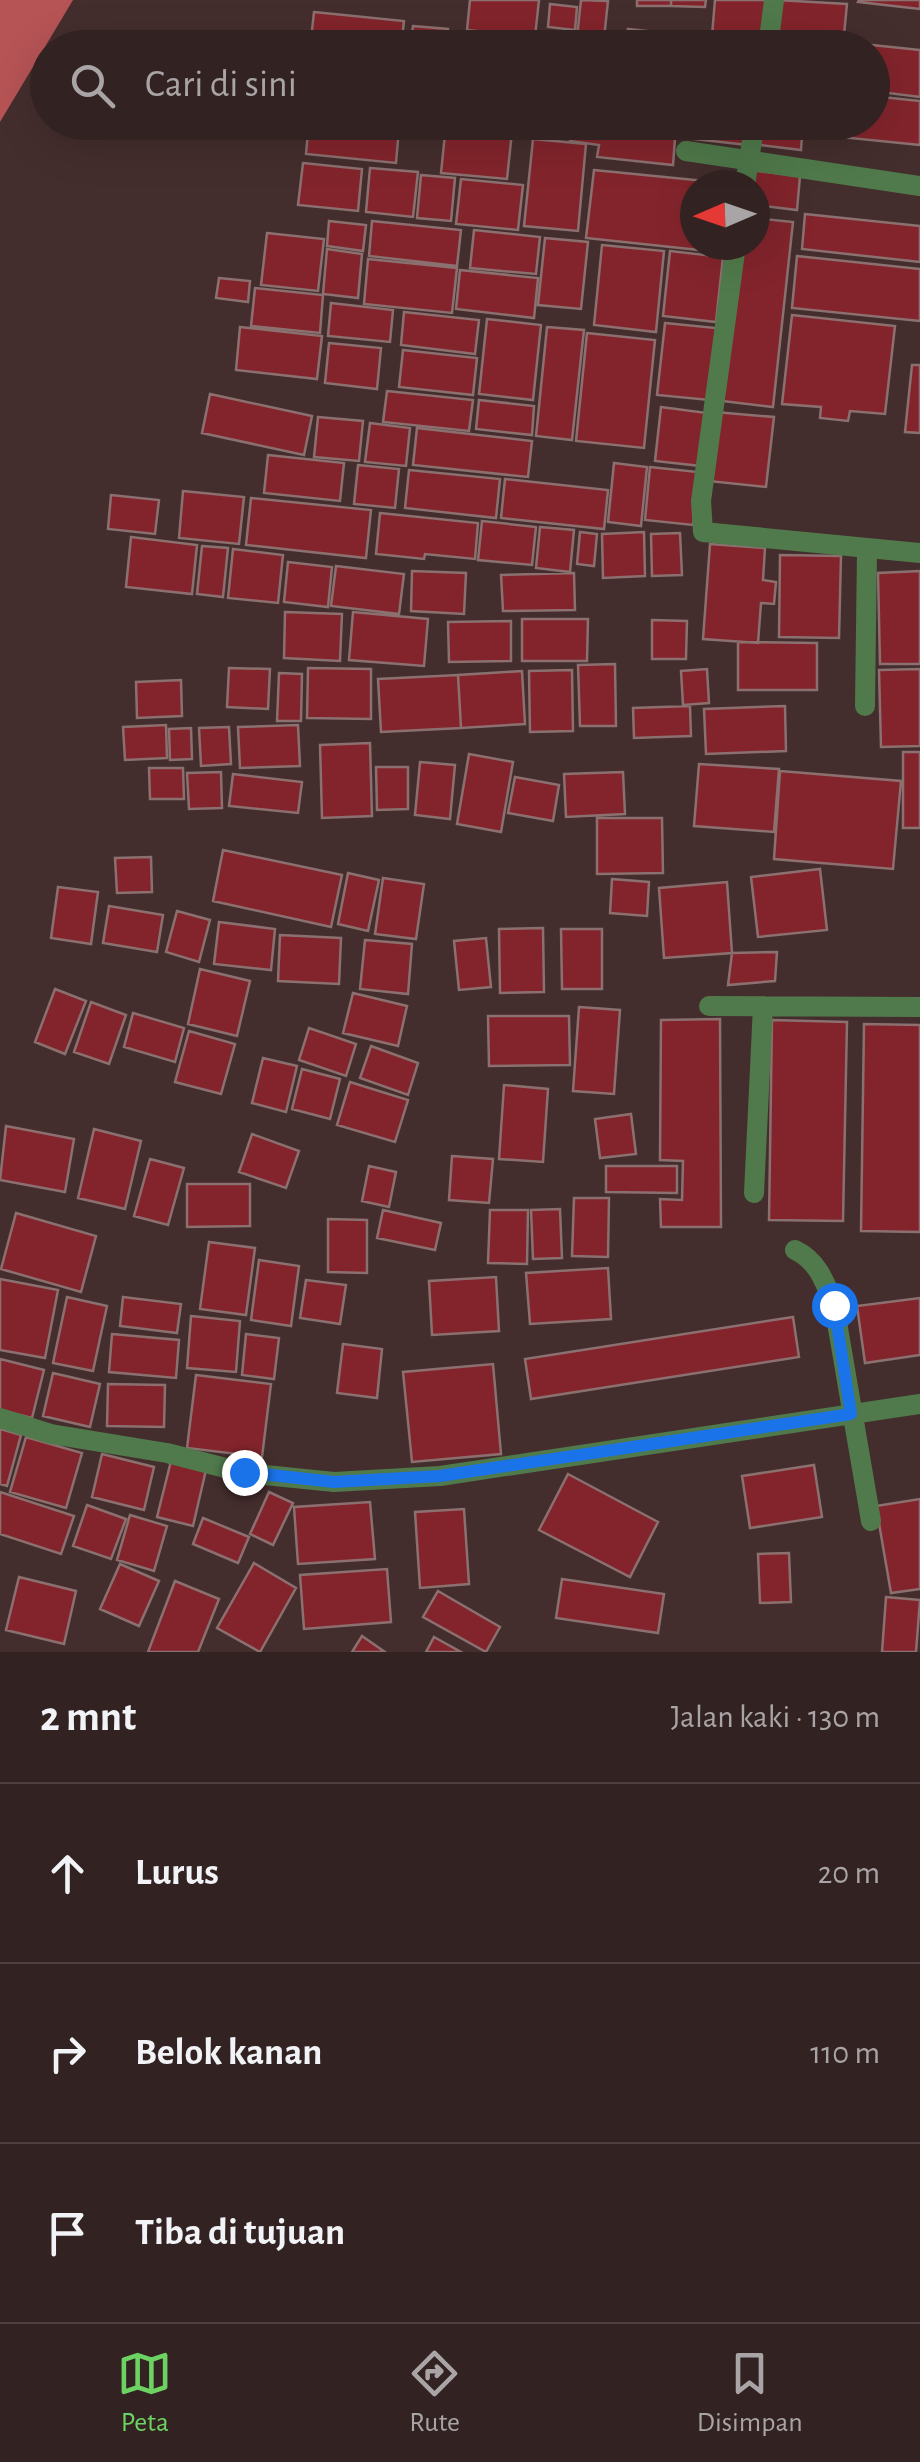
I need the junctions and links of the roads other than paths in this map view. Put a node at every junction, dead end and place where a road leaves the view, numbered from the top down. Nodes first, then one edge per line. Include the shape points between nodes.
1 (774, 0) edge
2 (770, 30) edge
3 (753, 140) edge
4 (686, 151) dead end
5 (750, 159) junction
6 (748, 170) edge
7 (920, 186) edge
8 (734, 260) edge
9 (866, 550) junction
10 (920, 553) edge
11 (865, 706) dead end
12 (710, 1006) dead end
13 (763, 1006) junction
14 (920, 1007) edge
15 (754, 1193) dead end
16 (796, 1250) dead end
17 (920, 1404) edge
18 (851, 1414) junction
19 (0, 1418) edge
20 (872, 1521) dead end

1 - 2 street
3 - 5 street
4 - 5 street
5 - 6 street
5 - 7 street
8 - 9 street via 700,528 708,535
9 - 10 street
9 - 11 street
12 - 13 street
13 - 14 street
13 - 15 street
16 - 18 street via 823,1276 834,1305
17 - 18 street
18 - 19 street via 440,1476 334,1482 244,1472
18 - 20 street

